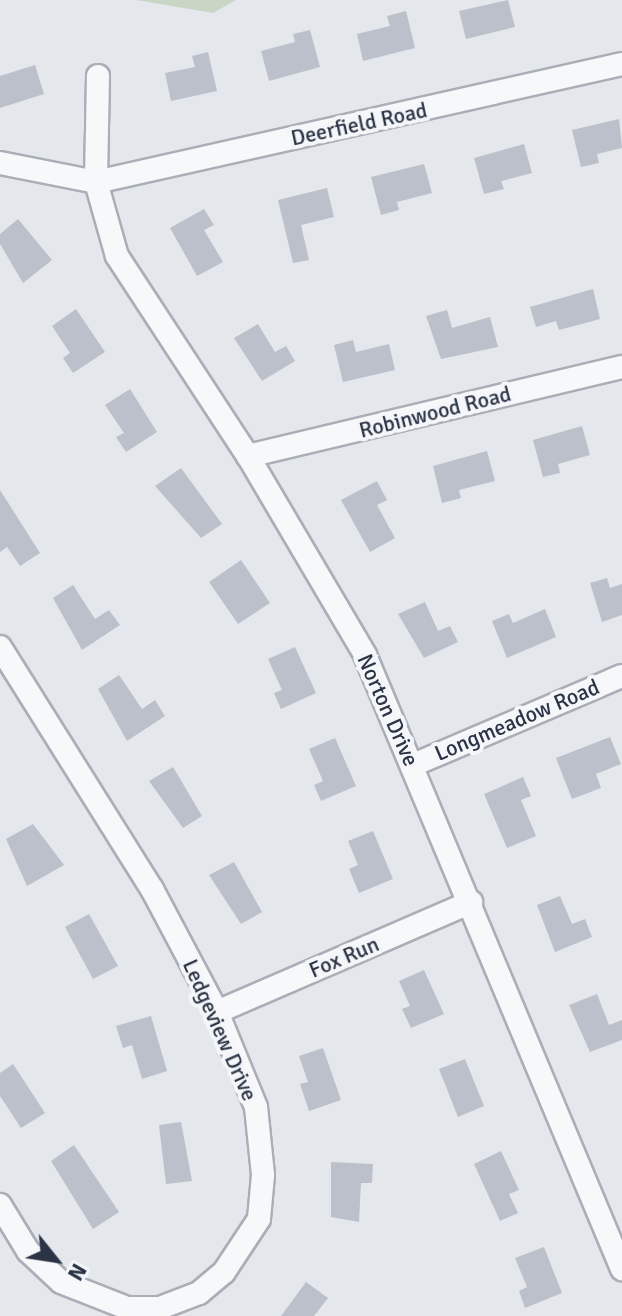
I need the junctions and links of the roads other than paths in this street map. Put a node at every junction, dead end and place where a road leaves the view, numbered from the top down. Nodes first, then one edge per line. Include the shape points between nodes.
1 (622, 64) edge
2 (98, 76) dead end
3 (0, 163) edge
4 (96, 182) junction
5 (622, 367) edge
6 (248, 456) junction
7 (0, 647) edge
8 (622, 676) edge
9 (413, 765) junction
10 (471, 902) junction
11 (217, 1012) junction
12 (0, 1205) edge
13 (622, 1269) edge

1 - 4 street, Deerfield Road
2 - 4 street, Norton Drive
3 - 4 street
4 - 6 street, Norton Drive via 117,256
5 - 6 street, Robinwood Road
6 - 9 street, Norton Drive via 365,655
7 - 11 street, Ledgeview Drive via 152,889
8 - 9 street, Longmeadow Road
9 - 10 street, Norton Drive
10 - 11 street, Fox Run
10 - 13 street, Norton Drive
11 - 12 street, Ledgeview Drive via 256,1107 263,1175 259,1219 224,1272 199,1293 160,1308 127,1308 61,1282 28,1251

